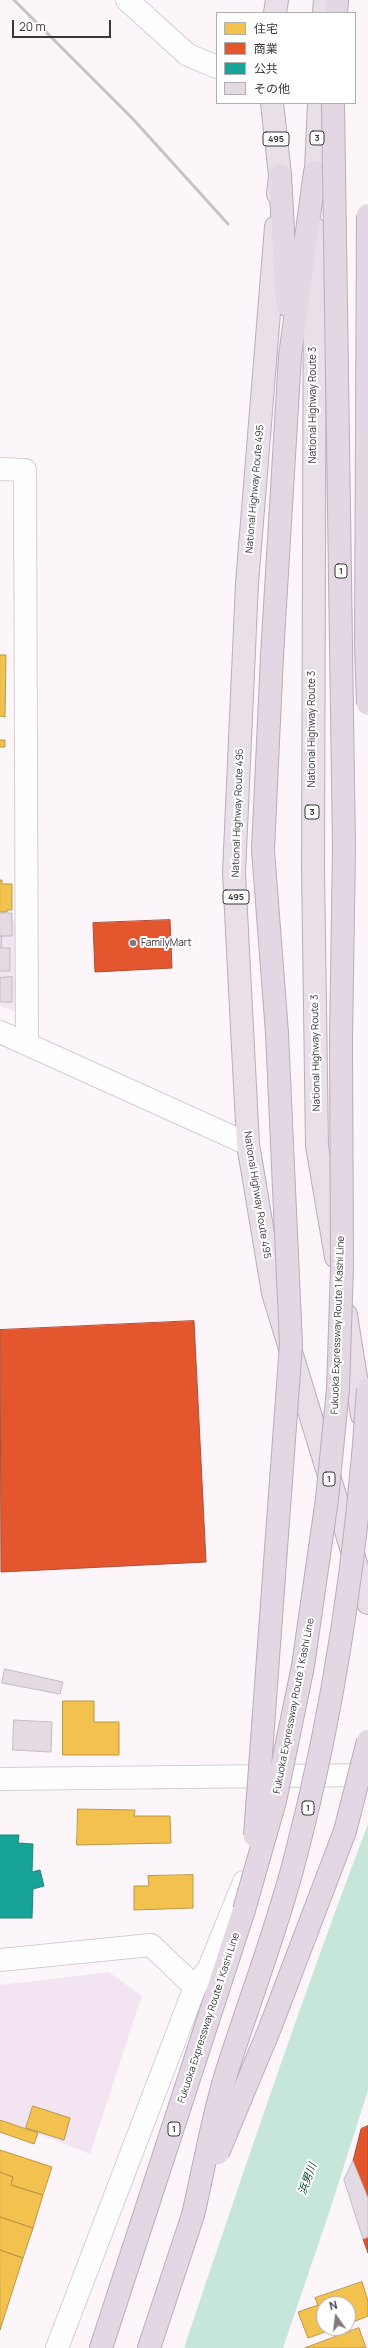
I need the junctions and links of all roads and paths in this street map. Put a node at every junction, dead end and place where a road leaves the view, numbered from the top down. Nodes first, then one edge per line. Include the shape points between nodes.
1 (127, 0) edge
2 (277, 0) edge
3 (325, 0) edge
4 (337, 0) edge
5 (275, 12) edge
6 (324, 12) edge
7 (336, 12) edge
8 (216, 67) edge
9 (272, 104) edge
10 (319, 104) edge
11 (333, 104) edge
12 (315, 172) junction
13 (280, 175) junction
14 (368, 214) edge
15 (290, 356) junction
16 (0, 469) edge
17 (368, 704) edge
18 (0, 1032) edge
19 (27, 1044) junction
20 (248, 1144) junction
21 (368, 1390) edge
22 (368, 1448) edge
23 (368, 1604) edge
24 (368, 1741) edge
25 (368, 1775) edge
26 (287, 1777) junction
27 (0, 1780) edge
28 (244, 1910) junction
29 (0, 1960) edge
30 (195, 1988) junction
31 (192, 2215) junction
32 (57, 2348) edge
33 (101, 2348) edge
34 (149, 2348) edge

1 - 8 street via 188,54
2 - 5 highway
3 - 6 highway
4 - 7 highway
9 - 13 highway, National Highway Route 495 / 495
10 - 12 highway, National Highway Route 3 / 3
11 - 28 highway, Fukuoka Expressway Route 1 Kashi Line / 1, bridge via 344,848 341,1039 342,1275 338,1389 314,1596 290,1735 275,1801
12 - 15 highway
12 - 22 highway, National Highway Route 3 / 3 via 312,868 317,1146
13 - 15 highway
13 - 20 highway, National Highway Route 495 / 495 via 247,583 234,873
14 - 17 highway, bridge
15 - 28 highway, bridge via 263,850 277,1033 291,1344 256,1827
16 - 19 street via 25,470
18 - 19 street
19 - 20 street
20 - 23 highway, National Highway Route 495 / 495 via 273,1293
21 - 31 highway, 1, bridge via 349,1598 324,1738 280,1914 225,2076
24 - 31 highway, bridge via 345,1831 315,1913
25 - 26 street
26 - 27 street
26 - 30 street via 208,1968
28 - 33 highway, Fukuoka Expressway Route 1 Kashi Line / 1
29 - 30 street via 151,1945
30 - 32 street
31 - 34 highway, 1

